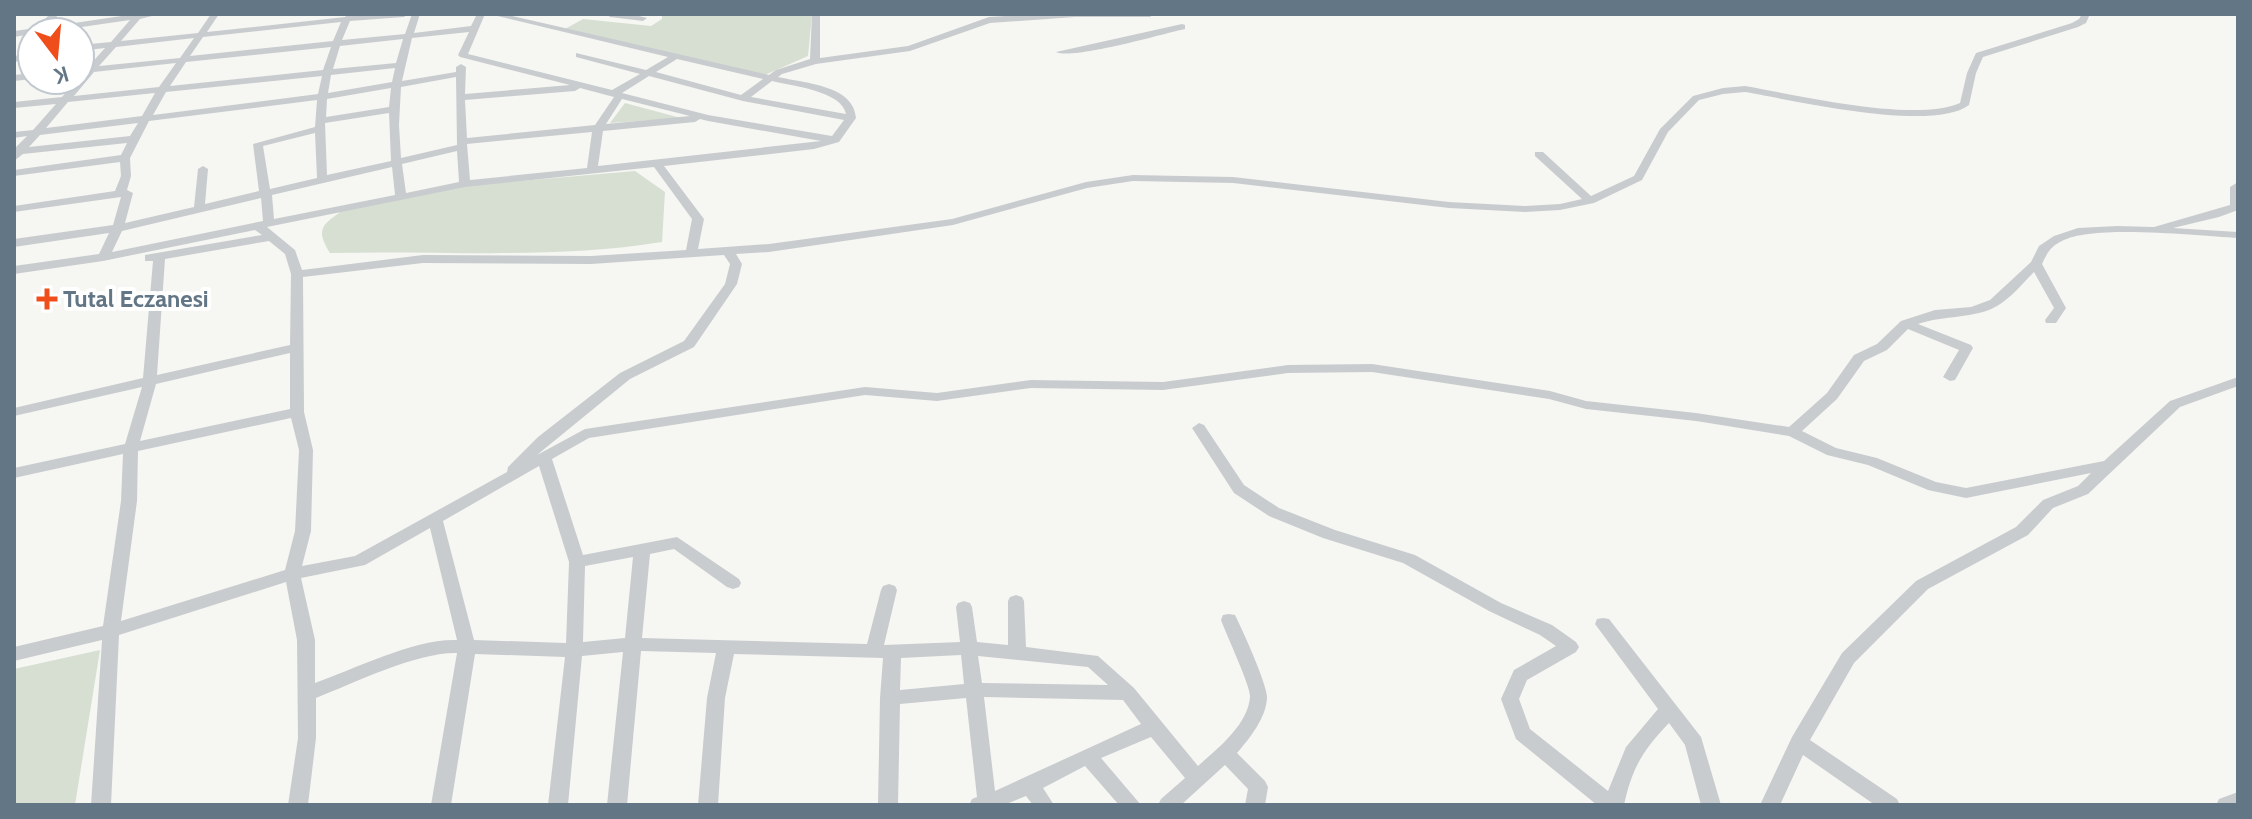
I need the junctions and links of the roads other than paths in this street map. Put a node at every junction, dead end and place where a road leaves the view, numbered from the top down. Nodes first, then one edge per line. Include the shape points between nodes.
1 (156, 14) edge
2 (215, 14) edge
3 (259, 14) edge
4 (304, 14) edge
5 (404, 14) edge
6 (416, 14) edge
7 (481, 14) edge
8 (610, 14) edge
9 (816, 14) edge
10 (1093, 14) edge
11 (1150, 14) edge
12 (2086, 14) edge
13 (139, 15) edge
14 (497, 15) edge
15 (380, 16) junction
16 (351, 17) edge
17 (107, 18) edge
18 (643, 18) dead end
19 (293, 24) junction
20 (1182, 27) dead end
21 (249, 28) junction
22 (472, 29) junction
23 (202, 33) junction
24 (408, 36) junction
25 (371, 39) junction
26 (118, 42) junction
27 (335, 43) junction
28 (96, 45) edge
29 (274, 50) junction
30 (1061, 52) dead end
31 (463, 55) junction
32 (579, 55) dead end
33 (673, 58) junction
34 (183, 59) junction
35 (815, 61) junction
36 (401, 65) junction
37 (96, 67) edge
38 (96, 70) edge
39 (329, 73) junction
40 (460, 74) junction
41 (646, 74) junction
42 (770, 80) junction
43 (394, 85) junction
44 (591, 87) junction
45 (162, 90) junction
46 (617, 94) junction
47 (68, 96) edge
48 (320, 97) junction
49 (461, 97) junction
50 (743, 98) junction
51 (64, 100) junction
52 (14, 105) edge
53 (392, 110) junction
54 (708, 118) junction
55 (851, 118) junction
56 (144, 120) junction
57 (319, 125) junction
58 (598, 128) junction
59 (34, 133) junction
60 (14, 135) edge
61 (134, 139) junction
62 (835, 140) junction
63 (462, 145) junction
64 (16, 154) edge
65 (1539, 154) dead end
66 (125, 158) junction
67 (395, 160) junction
68 (657, 164) junction
69 (203, 169) dead end
70 (592, 169) junction
71 (14, 173) edge
72 (322, 178) junction
73 (465, 184) junction
74 (2238, 185) edge
75 (266, 193) junction
76 (120, 194) junction
77 (401, 196) junction
78 (1590, 201) junction
79 (14, 209) edge
80 (199, 209) junction
81 (118, 228) junction
82 (266, 229) junction
83 (2147, 232) junction
84 (2238, 235) edge
85 (14, 243) edge
86 (728, 251) junction
87 (691, 254) junction
88 (159, 256) junction
89 (103, 257) junction
90 (2036, 264) junction
91 (14, 273) edge
92 (297, 274) junction
93 (2051, 320) dead end
94 (1906, 324) junction
95 (298, 347) junction
96 (1950, 377) dead end
97 (2238, 381) edge
98 (150, 382) junction
99 (14, 412) edge
100 (297, 412) junction
101 (1199, 428) dead end
102 (1792, 432) junction
103 (131, 447) junction
104 (544, 457) junction
105 (2109, 465) junction
106 (14, 473) edge
107 (503, 481) junction
108 (435, 519) junction
109 (642, 549) junction
110 (577, 562) junction
111 (292, 574) junction
112 (733, 583) dead end
113 (889, 590) dead end
114 (1016, 601) dead end
115 (964, 607) dead end
116 (1229, 620) dead end
117 (1603, 624) dead end
118 (111, 631) junction
119 (633, 644) junction
120 (467, 647) junction
121 (726, 648) junction
122 (970, 648) junction
123 (574, 650) junction
124 (883, 651) junction
125 (14, 654) edge
126 (1017, 654) junction
127 (975, 690) junction
128 (1128, 693) junction
129 (305, 694) junction
130 (889, 698) junction
131 (1668, 711) junction
132 (1154, 727) junction
133 (1799, 742) junction
134 (1226, 754) junction
135 (1087, 756) junction
136 (1197, 778) junction
137 (1030, 786) junction
138 (983, 803) edge
139 (101, 805) edge
140 (298, 805) edge
141 (441, 805) edge
142 (558, 805) edge
143 (617, 805) edge
144 (708, 805) edge
145 (888, 805) edge
146 (1044, 805) edge
147 (1131, 805) edge
148 (1168, 805) edge
149 (1255, 805) edge
150 (1613, 805) edge
151 (1711, 805) edge
152 (1770, 805) edge
153 (1890, 805) edge

1 - 13 street
2 - 23 street
3 - 21 street
4 - 19 street
5 - 15 street
6 - 24 street
7 - 22 street
8 - 18 street
9 - 35 street
10 - 11 street
10 - 35 street via 989,20 910,48
12 - 78 street via 2075,25 1979,55 1967,78 1964,105 1948,112 1880,111 1745,89 1696,98 1664,131 1638,178
13 - 17 street
13 - 26 street
14 - 33 street
15 - 16 street
15 - 25 street
16 - 19 street
16 - 27 street
19 - 21 street
19 - 29 street
20 - 30 street
21 - 23 street
22 - 24 street
22 - 31 street
23 - 26 street
23 - 34 street
24 - 25 street
24 - 36 street
25 - 27 street
26 - 28 street
26 - 37 street
27 - 29 street
27 - 39 street
29 - 34 street
31 - 40 street
31 - 44 street
32 - 41 street
33 - 41 street
33 - 42 street
34 - 38 street
34 - 45 street
35 - 42 street
36 - 39 street
36 - 43 street
39 - 45 street
39 - 48 street
40 - 43 street
40 - 49 street
41 - 46 street
41 - 50 street
42 - 50 street
42 - 55 street via 830,92 846,101
43 - 48 street
43 - 53 street
44 - 46 street
44 - 49 street
45 - 51 street
45 - 56 street
46 - 54 street
46 - 58 street
47 - 51 street
48 - 56 street
48 - 57 street
49 - 63 street
50 - 55 street
51 - 52 street
51 - 59 street
53 - 57 street
53 - 67 street
54 - 58 street
54 - 62 street
55 - 62 street
56 - 59 street
56 - 61 street
57 - 72 street
57 - 75 street via 258,144
58 - 63 street
58 - 70 street
59 - 60 street
59 - 64 street
61 - 64 street
61 - 66 street
62 - 68 street
63 - 67 street
63 - 73 street
65 - 78 street
66 - 71 street
66 - 76 street
67 - 72 street
67 - 77 street
68 - 70 street
68 - 87 street via 698,219
69 - 80 street
70 - 73 street
72 - 75 street
73 - 77 street
74 - 83 street via 2236,207
75 - 80 street
75 - 82 street
76 - 79 street
76 - 81 street via 127,193
77 - 82 street
78 - 86 street via 1525,209 1379,200 1233,180 1133,178 1086,185 953,222
80 - 81 street
81 - 85 street
81 - 89 street
82 - 88 street
82 - 89 street
82 - 92 street via 291,253
83 - 84 street
83 - 90 street via 2078,231 2043,248
86 - 87 street
86 - 107 street via 736,264 731,284 689,344 625,376 543,440
87 - 92 street via 591,260 423,259
88 - 91 street
88 - 98 street
89 - 91 street
90 - 93 street via 2060,308
90 - 94 street via 1994,303
92 - 95 street
94 - 96 street via 1966,348
94 - 102 street via 1882,347 1859,358 1832,396
95 - 98 street
95 - 100 street
97 - 105 street via 2175,404
98 - 99 street
98 - 103 street
100 - 103 street
100 - 111 street via 306,450 304,518
101 - 150 street via 1239,489 1274,512 1409,559 1570,647 1520,675 1510,699 1523,734
102 - 104 street via 1586,405 1372,368 1288,369 1163,386 1031,384 937,397 865,391 585,434
102 - 105 street via 1832,452 1966,493
103 - 106 street
103 - 118 street
104 - 107 street
104 - 110 street
105 - 133 street via 2083,490 2048,504 2022,531 1922,585 1848,658
107 - 108 street
108 - 111 street via 359,561
108 - 120 street
109 - 110 street
109 - 112 street via 677,543
109 - 119 street
110 - 123 street
111 - 118 street
111 - 129 street via 306,640
113 - 124 street
114 - 126 street
115 - 122 street
116 - 134 street via 1259,694 1248,728
117 - 131 street
118 - 125 street
118 - 139 street
119 - 121 street
119 - 123 street
119 - 143 street
120 - 123 street
120 - 129 street via 410,655
120 - 141 street
121 - 124 street
121 - 144 street via 716,698
122 - 124 street
122 - 126 street
122 - 127 street
123 - 142 street
124 - 130 street
126 - 128 street via 1092,661
127 - 128 street
127 - 130 street
127 - 138 street
128 - 132 street
129 - 140 street via 307,738
130 - 145 street
131 - 150 street via 1632,748
131 - 151 street via 1694,742
132 - 135 street
132 - 136 street
133 - 152 street
133 - 153 street
134 - 136 street
134 - 149 street via 1258,787
135 - 137 street
135 - 147 street
136 - 148 street
137 - 138 street
137 - 146 street

